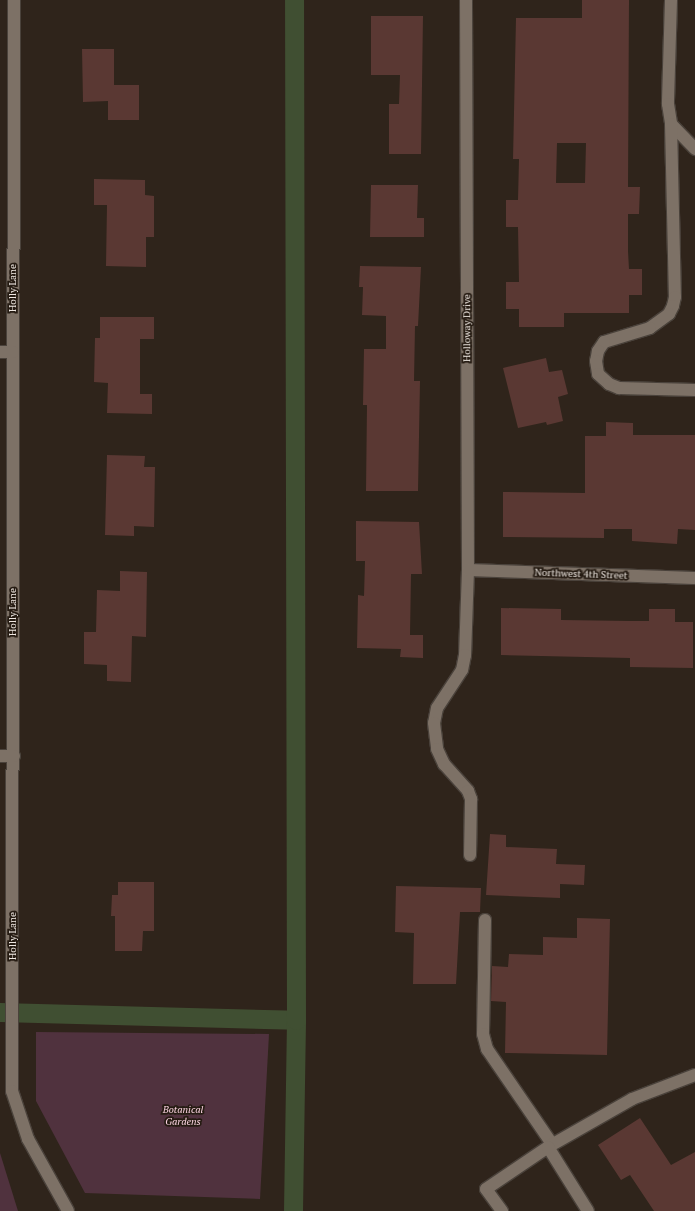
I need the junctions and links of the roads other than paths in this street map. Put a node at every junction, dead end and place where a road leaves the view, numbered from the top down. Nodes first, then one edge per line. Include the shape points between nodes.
1 (14, 0) edge
2 (466, 0) edge
3 (671, 0) edge
4 (671, 124) junction
5 (695, 149) edge
6 (0, 352) edge
7 (13, 352) junction
8 (695, 390) edge
9 (468, 570) junction
10 (695, 578) edge
11 (0, 756) edge
12 (14, 756) junction
13 (470, 855) dead end
14 (485, 920) dead end
15 (695, 1075) edge
16 (550, 1145) junction
17 (68, 1211) edge
18 (502, 1211) edge
19 (588, 1211) edge

1 - 7 street, Holly Lane
2 - 9 street, Holloway Drive
3 - 4 street via 668,104
4 - 5 street
4 - 8 street via 675,297 673,306 669,314 650,328 604,342 598,351 596,361 598,374 614,386
6 - 7 street
7 - 12 street, Holly Lane
9 - 10 street, Northwest 4th Street
9 - 13 street, Holloway Drive via 465,655 462,670 437,708 434,723 437,749 444,764 468,791 471,800
11 - 12 street
12 - 17 street, Holly Lane via 12,1091 28,1139
14 - 16 street via 483,1034 487,1049
15 - 16 street via 632,1099
16 - 18 street via 486,1189
16 - 19 street

